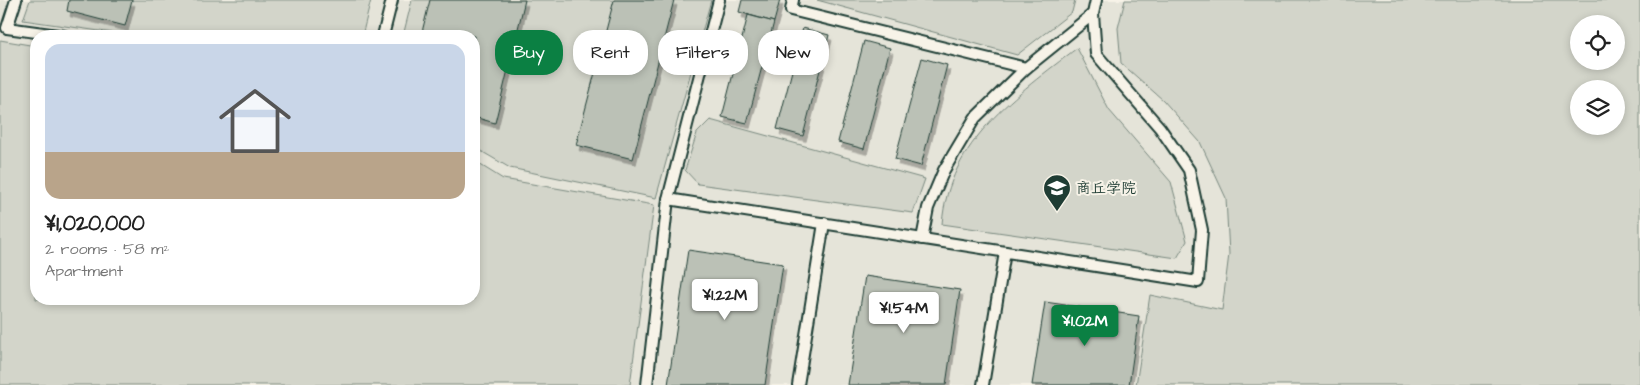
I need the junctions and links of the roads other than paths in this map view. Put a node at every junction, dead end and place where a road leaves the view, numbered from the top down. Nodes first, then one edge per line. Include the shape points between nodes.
1 (16, 0) edge
2 (392, 0) edge
3 (719, 0) edge
4 (793, 0) edge
5 (1096, 0) edge
6 (1093, 14) junction
7 (384, 30) edge
8 (30, 31) edge
9 (1026, 68) junction
10 (668, 199) junction
11 (824, 223) junction
12 (922, 239) junction
13 (1006, 252) junction
14 (646, 385) edge
15 (798, 385) edge
16 (983, 385) edge

1 - 8 lane via 7,28
2 - 7 lane
3 - 10 lane
4 - 9 lane via 791,10
5 - 6 lane
6 - 9 lane
6 - 13 lane via 1096,54 1160,128 1189,170 1202,230 1198,282
9 - 12 lane via 975,118 937,185 928,208
10 - 11 lane
10 - 14 lane
11 - 12 lane
11 - 15 lane
12 - 13 lane
13 - 16 lane

